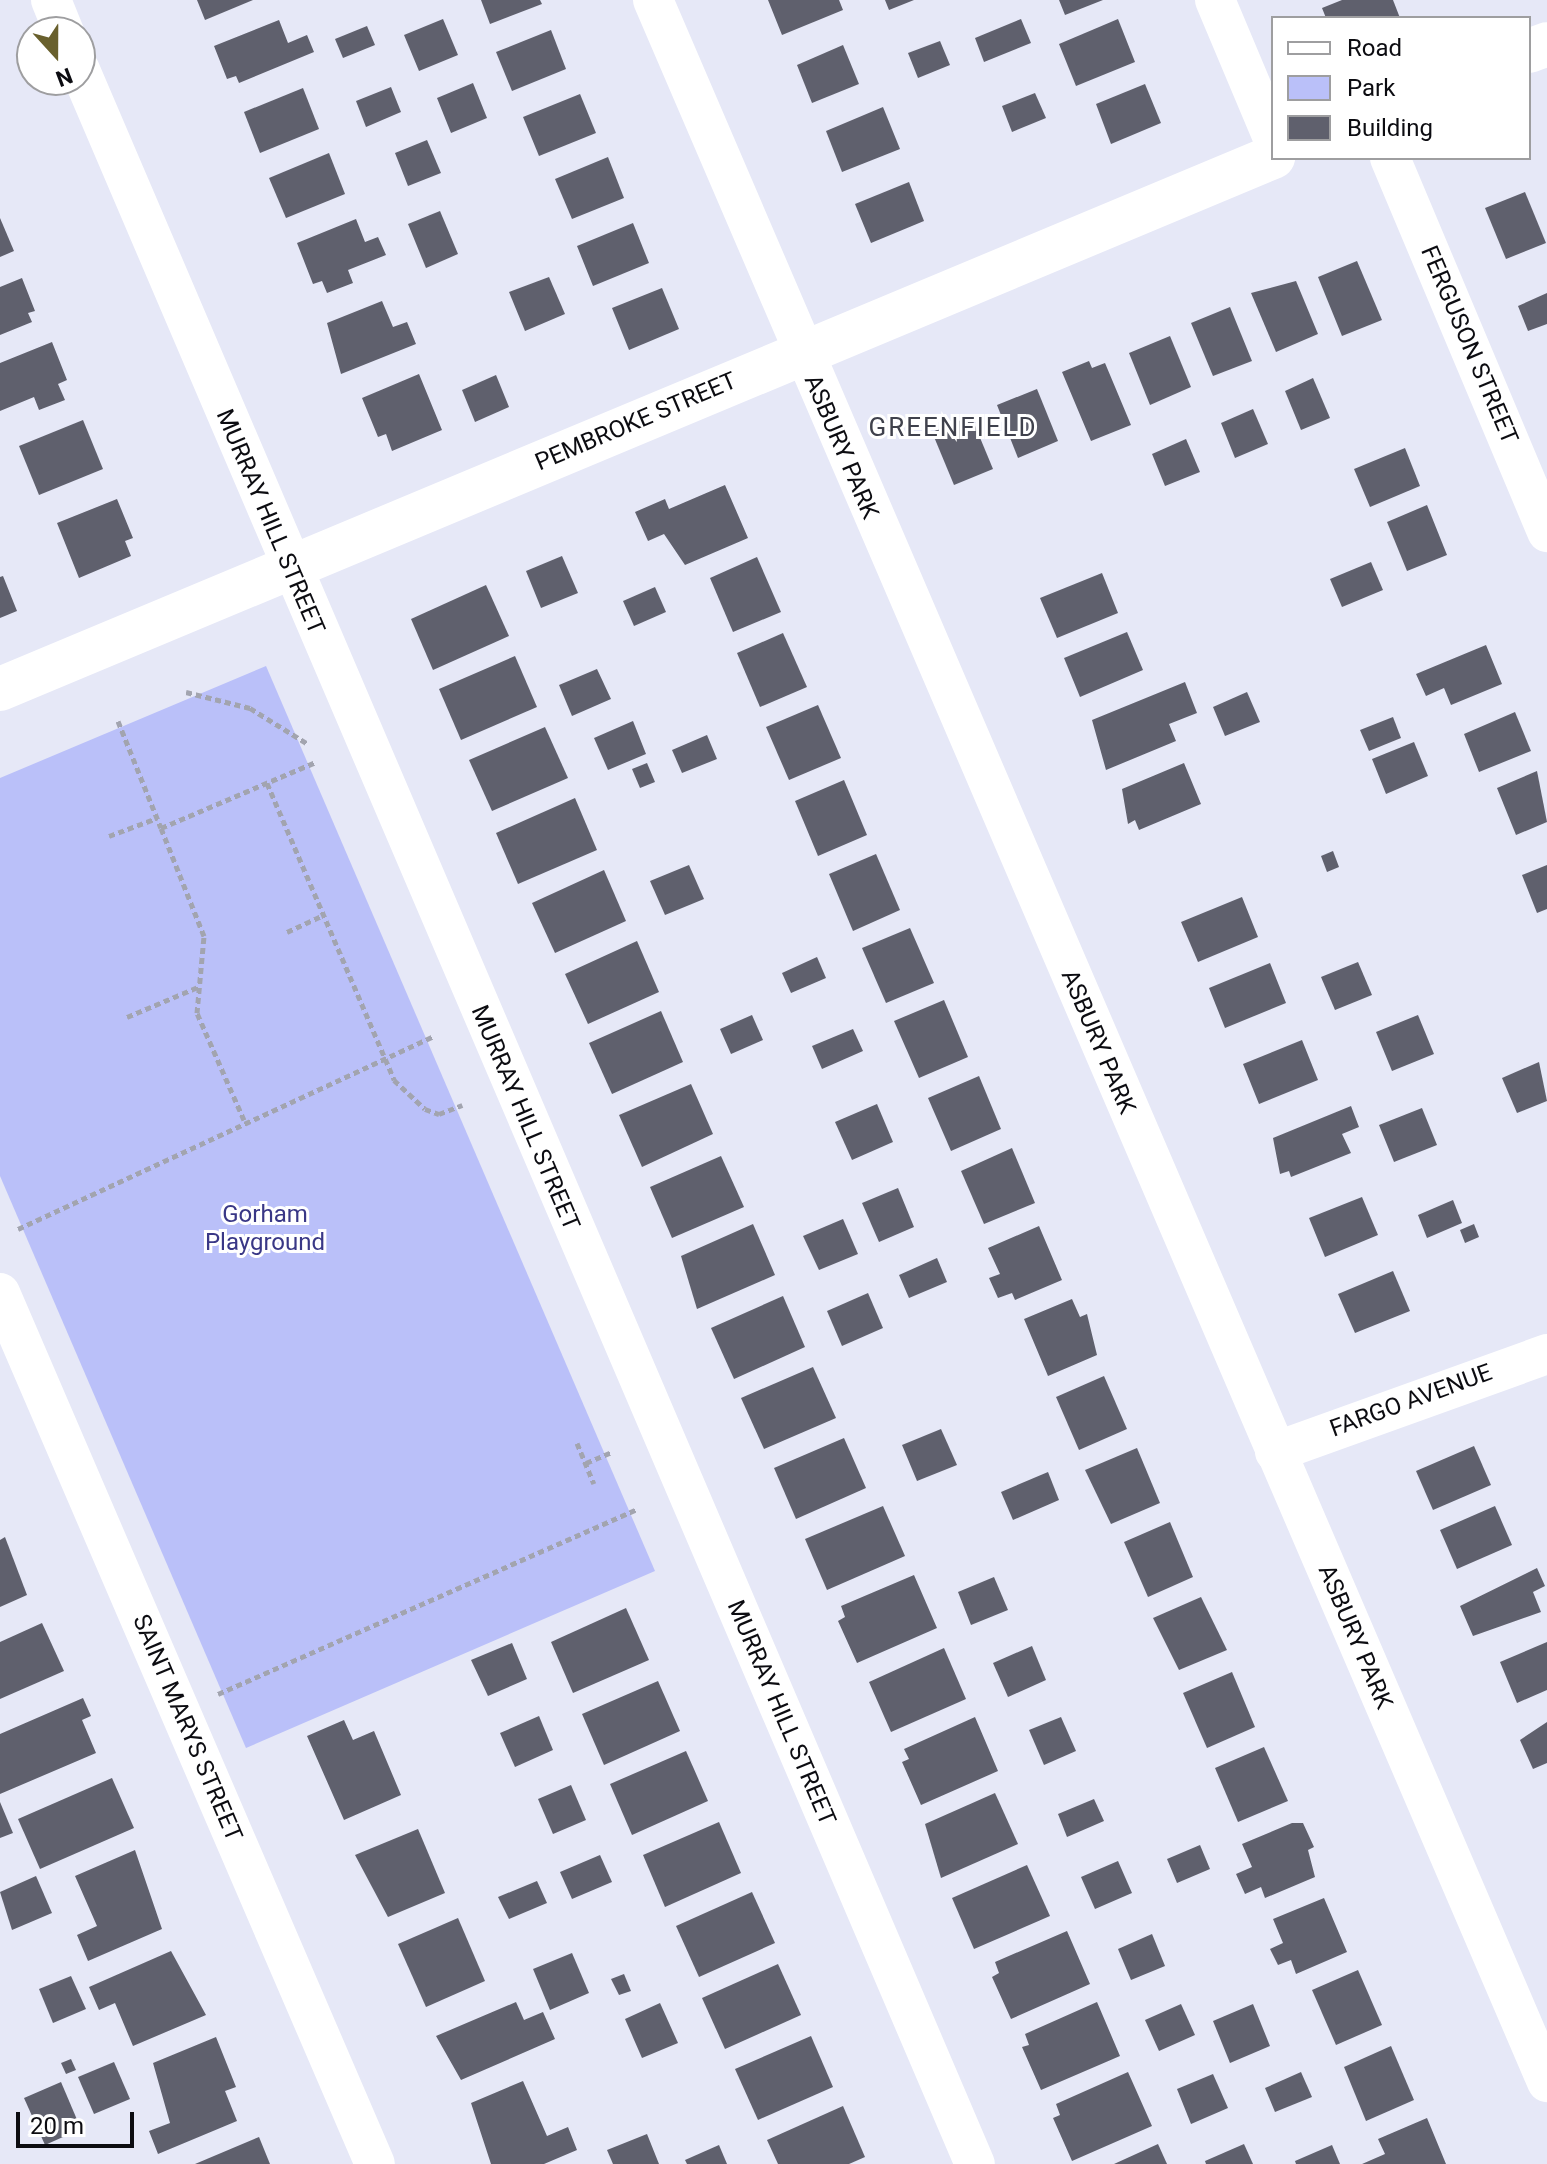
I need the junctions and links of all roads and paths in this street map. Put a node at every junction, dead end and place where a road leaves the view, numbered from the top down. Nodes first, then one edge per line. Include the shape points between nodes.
1 (653, 0) edge
2 (1215, 0) edge
3 (91, 96) edge
4 (1271, 133) edge
5 (1271, 158) edge
6 (1391, 160) edge
7 (801, 353) junction
8 (1547, 532) edge
9 (288, 567) junction
10 (0, 689) edge
11 (186, 692) dead end
12 (118, 721) dead end
13 (308, 744) dead end
14 (316, 762) dead end
15 (267, 783) junction
16 (157, 818) junction
17 (161, 828) junction
18 (109, 836) dead end
19 (322, 916) junction
20 (287, 932) dead end
21 (198, 987) junction
22 (127, 1017) dead end
23 (433, 1036) dead end
24 (384, 1056) junction
25 (462, 1105) dead end
26 (244, 1120) junction
27 (18, 1229) dead end
28 (0, 1293) edge
29 (1547, 1354) edge
30 (577, 1443) dead end
31 (612, 1452) dead end
32 (1275, 1452) junction
33 (586, 1463) junction
34 (594, 1484) dead end
35 (636, 1510) dead end
36 (218, 1694) dead end
37 (1547, 2082) edge
38 (375, 2164) edge
39 (975, 2164) edge

1 - 7 street, ASBURY PARK
2 - 4 street
3 - 9 street, MURRAY HILL STREET
5 - 7 street, PEMBROKE STREET
6 - 8 street, FERGUSON STREET
7 - 9 street, PEMBROKE STREET
7 - 32 street, ASBURY PARK
9 - 10 street, PEMBROKE STREET
9 - 39 street, MURRAY HILL STREET
11 - 13 path via 250,708
12 - 16 path
14 - 15 path
15 - 17 path
15 - 19 path
16 - 17 path
16 - 18 path
17 - 21 path via 204,936
19 - 20 path
19 - 24 path
21 - 22 path
21 - 26 path via 197,1013
23 - 24 path
24 - 25 path via 402,1091 425,1109 439,1114
24 - 26 path
26 - 27 path
28 - 38 street, SAINT MARYS STREET
29 - 32 street, FARGO AVENUE
30 - 33 path
31 - 33 path
32 - 37 street, ASBURY PARK
33 - 34 path
35 - 36 path

